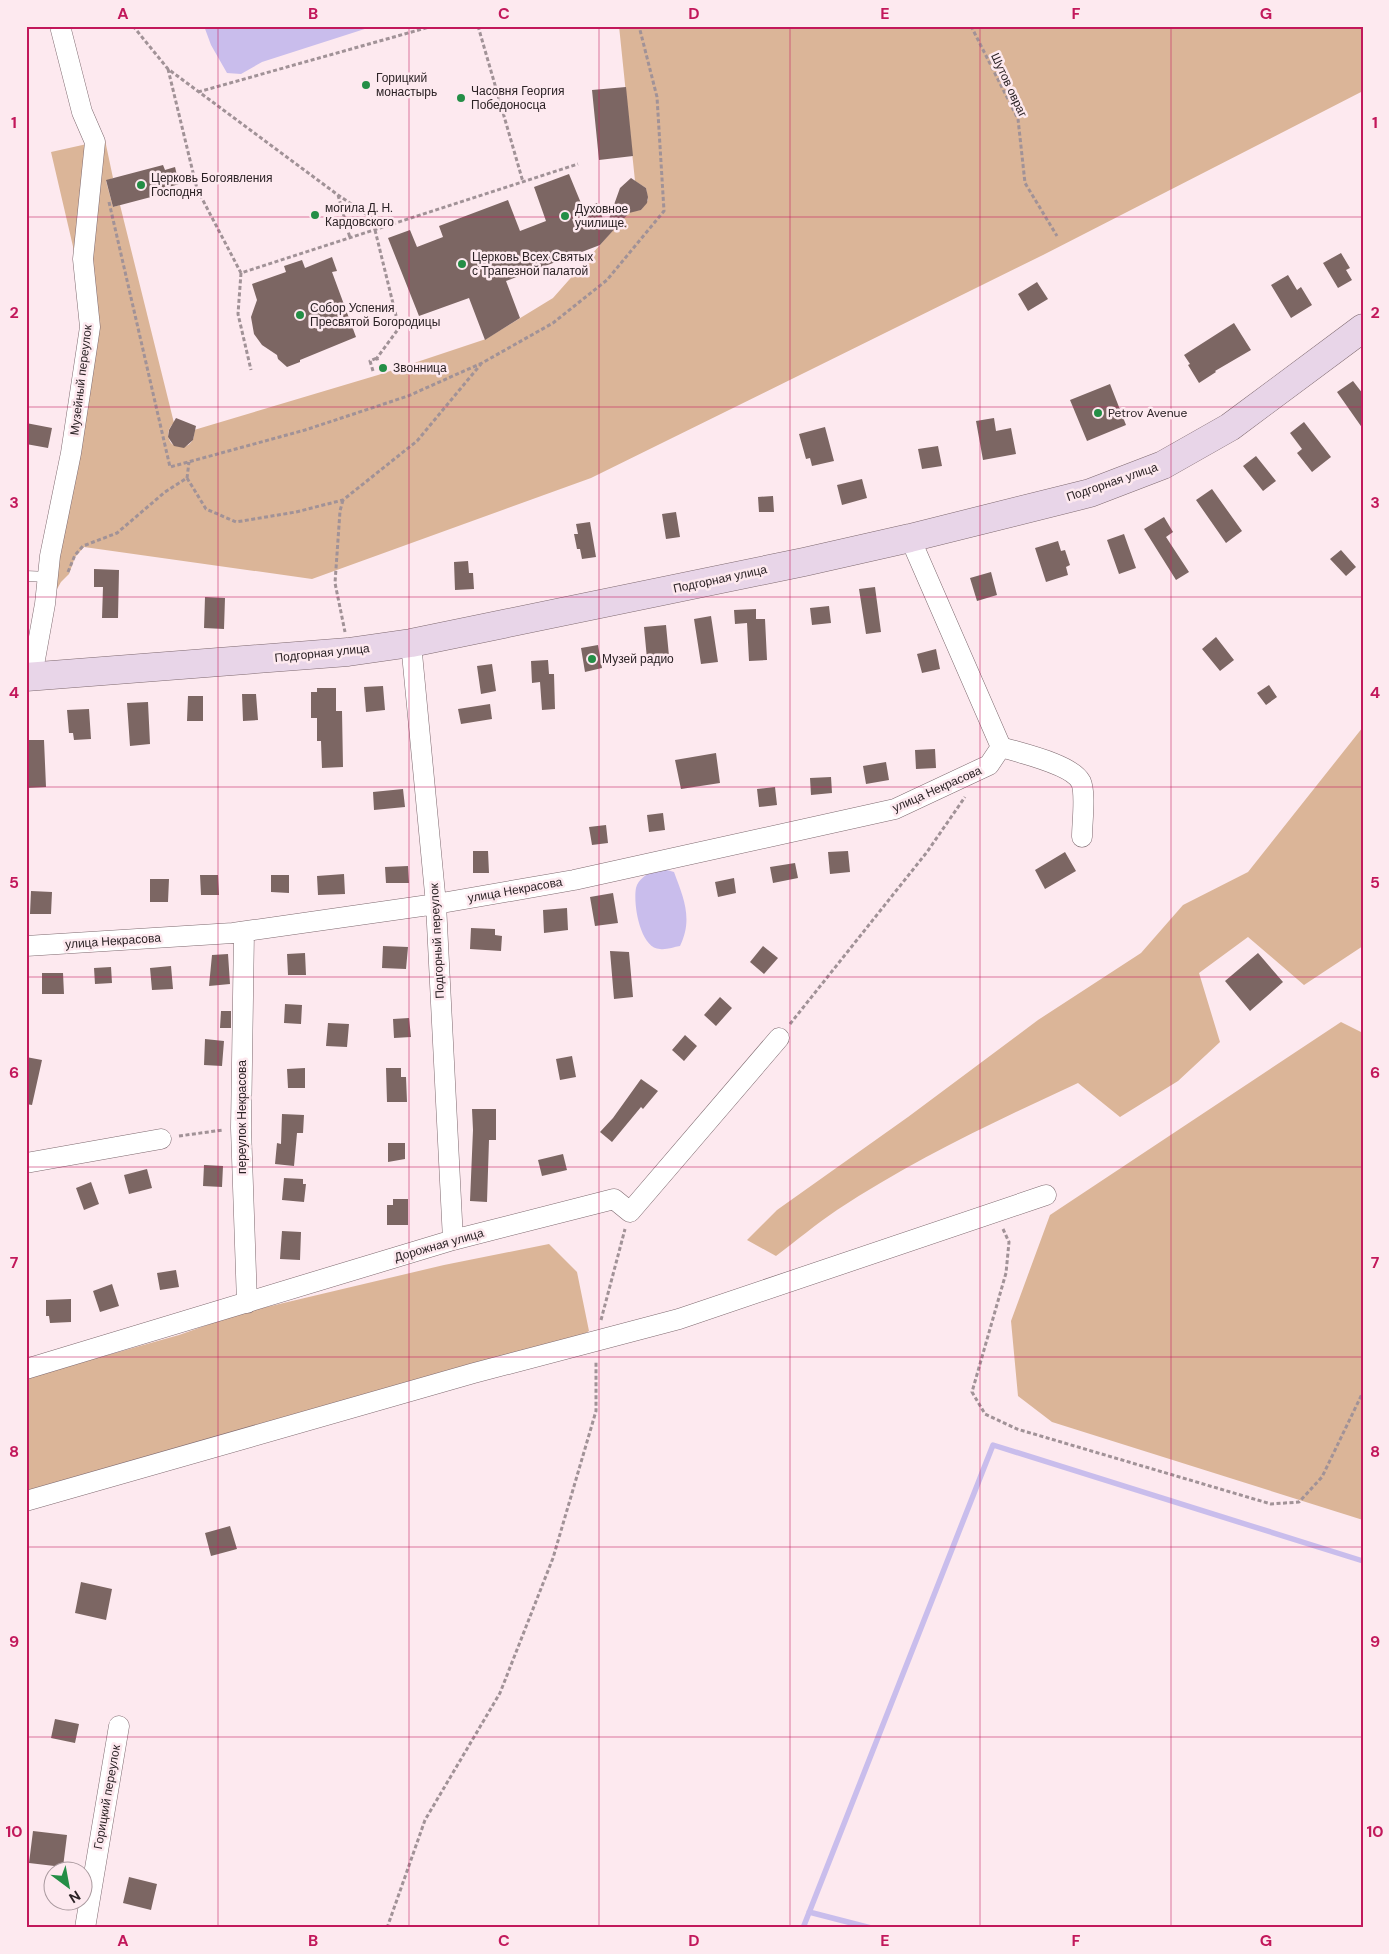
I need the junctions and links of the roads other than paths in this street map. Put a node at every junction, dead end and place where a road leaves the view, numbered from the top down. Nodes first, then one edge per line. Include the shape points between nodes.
1 (60, 26) edge
2 (1363, 328) edge
3 (910, 538) junction
4 (26, 576) edge
5 (56, 577) junction
6 (411, 643) junction
7 (29, 677) edge
8 (1001, 747) junction
9 (1082, 837) dead end
10 (436, 904) junction
11 (244, 932) junction
12 (26, 946) edge
13 (779, 1038) road end
14 (161, 1139) road end
15 (26, 1163) edge
16 (1046, 1195) dead end
17 (452, 1240) junction
18 (247, 1303) junction
19 (26, 1370) edge
20 (26, 1501) edge
21 (119, 1726) dead end
22 (85, 1928) edge

1 - 5 street, Музейный переулок via 82,112 95,142 83,259 90,327 71,453 50,556
2 - 3 main road, Подгорная улица via 1230,428 1163,465 1090,493
3 - 6 main road, Подгорная улица
3 - 8 street
4 - 5 lane
5 - 7 street, Музейный переулок via 45,604
6 - 7 main road, Подгорная улица via 348,652
6 - 10 street, Подгорный переулок
8 - 9 street via 1065,767 1081,782
8 - 10 street, улица Некрасова via 989,766 895,809 574,880
10 - 11 street, улица Некрасова
10 - 17 street, Подгорный переулок
11 - 12 street, улица Некрасова
11 - 18 street, переулок Некрасова via 241,1128
13 - 17 street, Дорожная улица via 630,1212 614,1199
14 - 15 street
16 - 20 street via 679,1319 474,1373
17 - 18 street, Дорожная улица
18 - 19 street, Дорожная улица
21 - 22 street, Горицкий переулок

